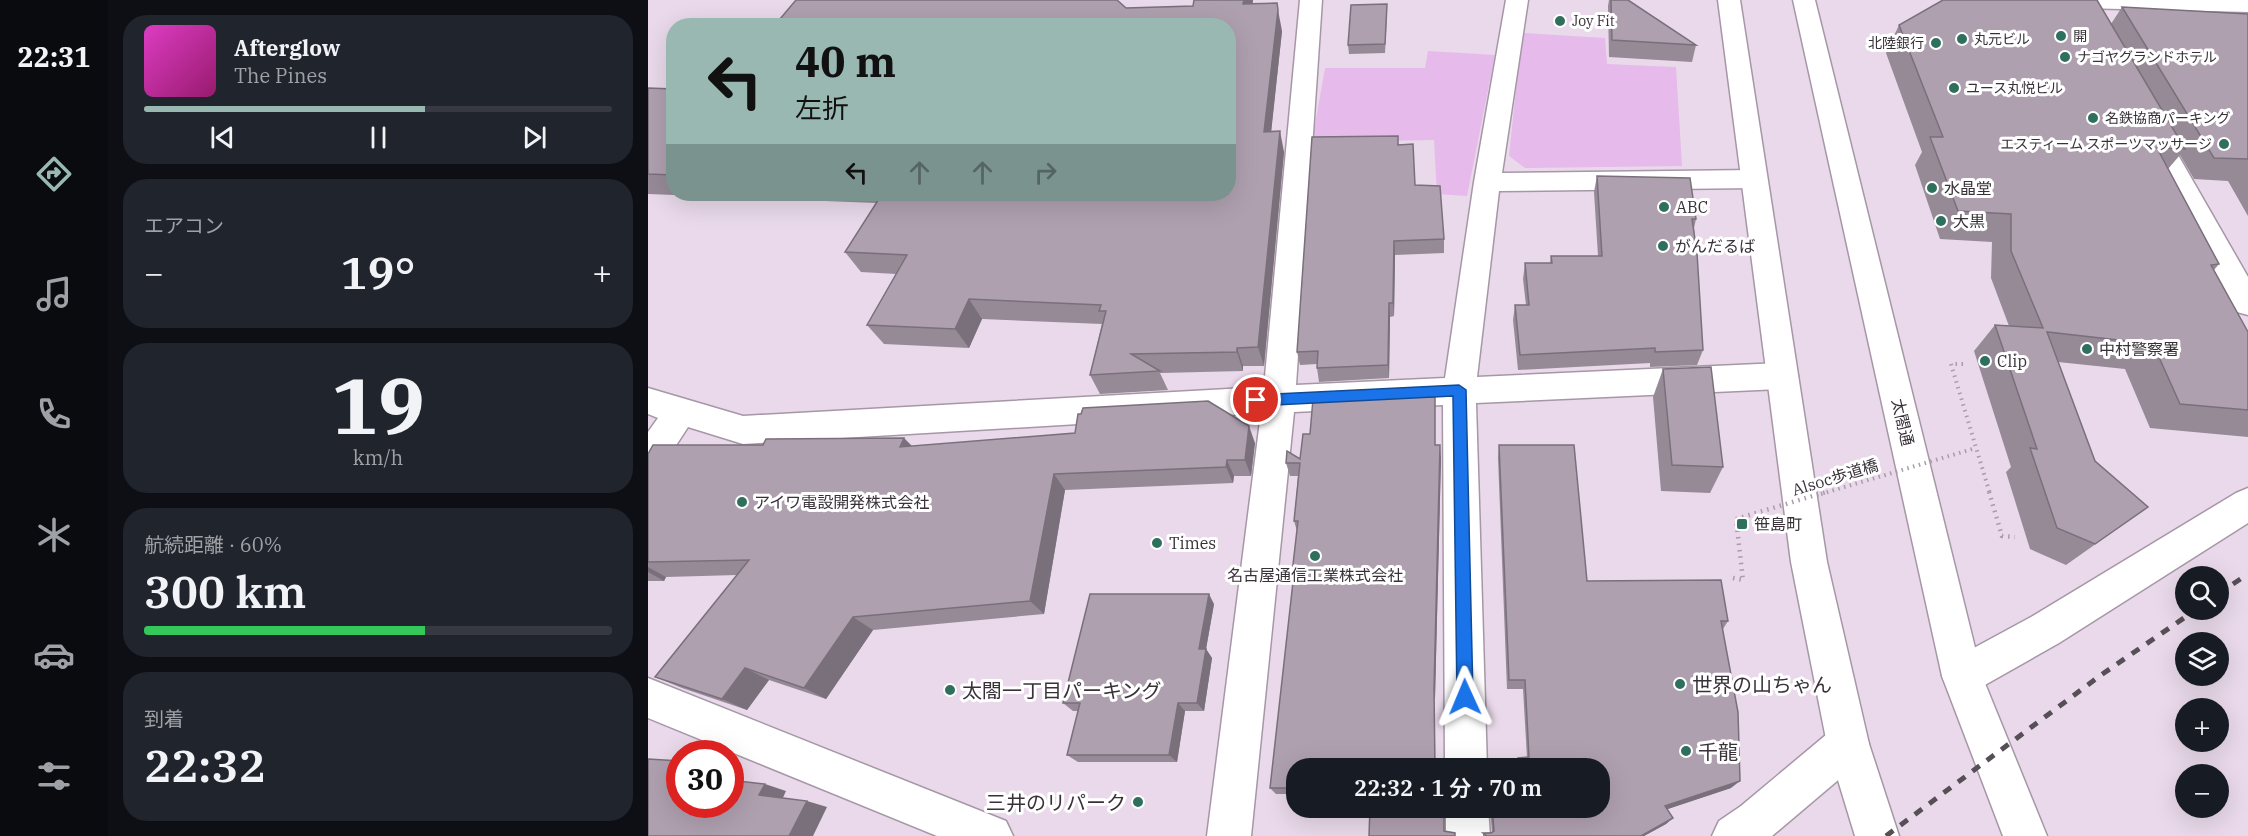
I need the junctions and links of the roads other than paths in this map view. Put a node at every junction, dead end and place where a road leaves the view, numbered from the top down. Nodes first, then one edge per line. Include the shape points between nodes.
1 (1311, 0) edge
2 (1517, 0) edge
3 (1729, 0) edge
4 (1804, 0) edge
5 (2037, 0) edge
6 (2078, 2) junction
7 (2248, 5) edge
8 (2094, 30) edge
9 (2134, 101) edge
10 (1754, 179) junction
11 (1487, 182) junction
12 (2248, 304) edge
13 (1782, 376) junction
14 (1459, 390) junction
15 (1279, 399) junction
16 (648, 400) edge
17 (681, 411) junction
18 (648, 460) edge
19 (2248, 504) edge
20 (1962, 676) junction
21 (648, 698) edge
22 (1848, 744) junction
23 (1466, 758) edge
24 (1467, 818) edge
25 (992, 836) edge
26 (1229, 836) edge
27 (1468, 836) edge
28 (1734, 836) edge
29 (1876, 836) edge
30 (2025, 836) edge

1 - 15 street
2 - 11 street
3 - 10 street
4 - 20 street, 太閤通
5 - 6 street
6 - 7 street
6 - 8 street
9 - 12 street
10 - 11 street
10 - 13 street
11 - 14 street
13 - 14 street
13 - 22 street via 1809,562
14 - 15 street
14 - 23 street
15 - 17 street via 743,430
15 - 26 street
16 - 17 street
17 - 18 street
19 - 20 street via 2045,630
20 - 30 street, 太閤通
21 - 25 street
22 - 28 street
22 - 29 street
24 - 27 street

